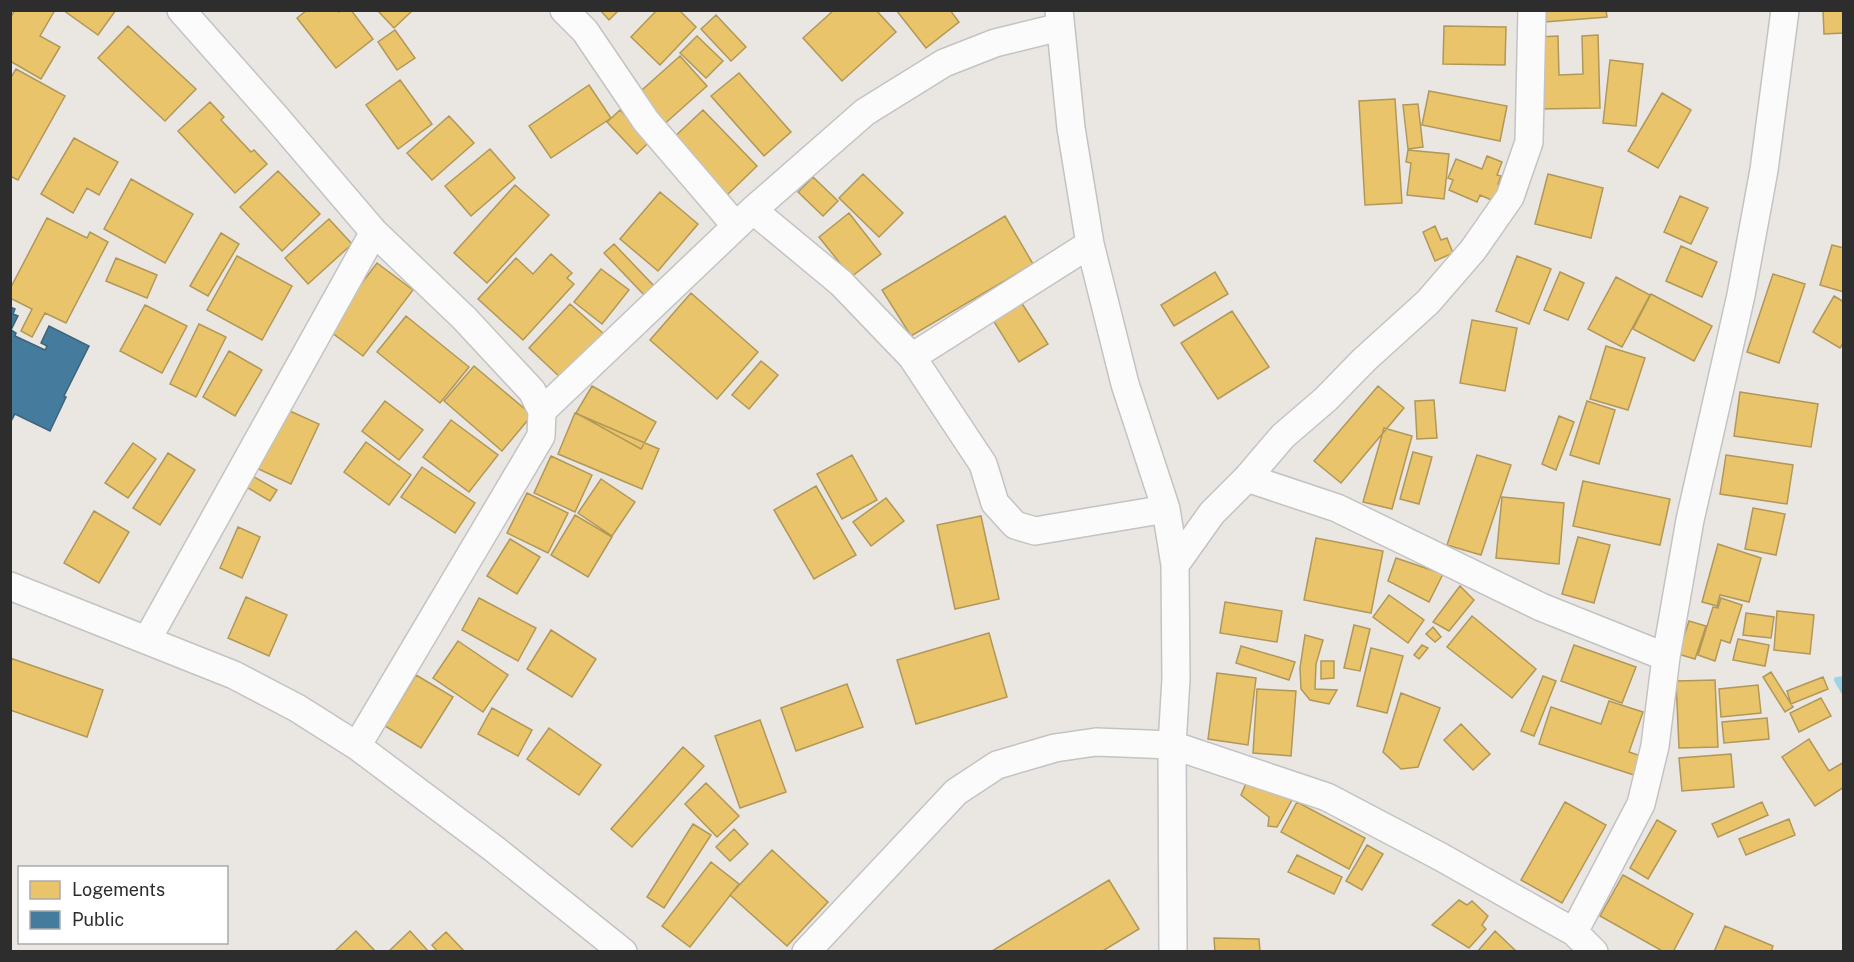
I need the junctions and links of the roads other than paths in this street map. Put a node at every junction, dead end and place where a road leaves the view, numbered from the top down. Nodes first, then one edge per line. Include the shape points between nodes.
1 (181, 10) edge
2 (564, 10) edge
3 (1532, 10) edge
4 (1785, 10) edge
5 (1059, 19) edge
6 (745, 218) junction
7 (374, 232) junction
8 (1090, 244) junction
9 (912, 357) junction
10 (542, 411) junction
11 (1247, 478) junction
12 (1166, 509) junction
13 (1175, 565) junction
14 (10, 586) edge
15 (147, 640) junction
16 (1666, 657) junction
17 (1172, 745) junction
18 (357, 746) junction
19 (1574, 932) junction
20 (623, 951) edge
21 (806, 951) edge
22 (1173, 951) edge
23 (1594, 951) edge

1 - 7 street
2 - 6 street via 585,32 646,121
3 - 11 street via 1529,142 1509,197 1473,250 1428,302 1283,436
4 - 16 street via 1764,170 1741,295 1690,520
5 - 6 street via 944,63 865,112
5 - 8 street
6 - 9 street via 841,283
6 - 10 street
7 - 10 street via 464,318 532,391
7 - 15 street
8 - 9 street
8 - 12 street via 1125,384
9 - 12 street via 983,464 995,503 1015,525 1035,531
10 - 18 street via 541,436
11 - 13 street via 1212,513
11 - 16 street via 1337,508 1541,607
12 - 13 street
13 - 17 street
14 - 15 street
15 - 18 street via 234,675
16 - 19 street via 1655,746 1641,804
17 - 19 street via 1327,797
17 - 21 street via 1096,742 1055,748 997,765 956,792
17 - 22 street
18 - 20 street
19 - 23 street

